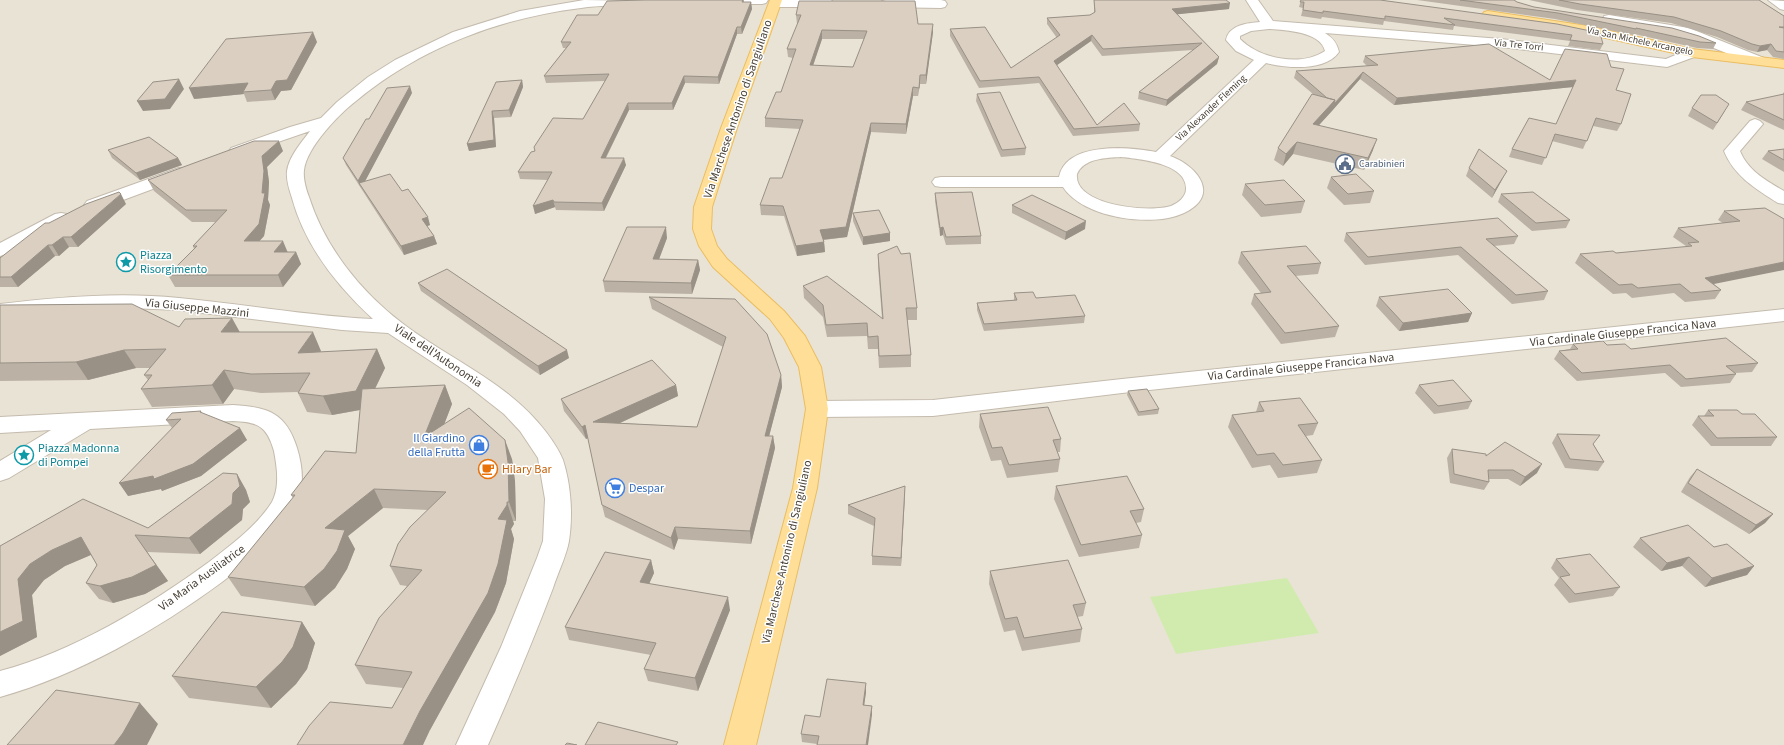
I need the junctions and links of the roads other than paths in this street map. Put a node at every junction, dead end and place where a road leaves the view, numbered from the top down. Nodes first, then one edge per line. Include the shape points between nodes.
1 (1252, 0) edge
2 (1774, 0) edge
3 (652, 1) edge
4 (699, 1) edge
5 (771, 1) edge
6 (840, 3) edge
7 (871, 4) edge
8 (941, 4) dead end
9 (1784, 6) edge
10 (1476, 13) edge
11 (1600, 18) edge
12 (1275, 25) junction
13 (1342, 29) junction
14 (1330, 43) junction
15 (1692, 53) junction
16 (1264, 58) junction
17 (1759, 61) junction
18 (1784, 64) edge
19 (325, 122) junction
20 (1756, 124) dead end
21 (222, 157) edge
22 (1159, 158) junction
23 (193, 168) edge
24 (941, 182) dead end
25 (1068, 182) junction
26 (1784, 200) edge
27 (0, 250) edge
28 (0, 310) edge
29 (1784, 316) edge
30 (393, 327) junction
31 (817, 409) junction
32 (85, 422) junction
33 (0, 425) edge
34 (0, 472) edge
35 (0, 684) edge
36 (472, 745) edge
37 (740, 745) edge

1 - 12 street
2 - 9 street
3 - 19 street, Viale dell'Autonomia via 581,4 554,8 499,22 443,42 378,76
4 - 5 street
5 - 6 street
5 - 31 main road, Via Marchese Antonino di Sangiuliano via 706,200 702,229 708,246 720,264 777,316 794,336 810,367
7 - 8 street
10 - 15 main road, Via San Michele Arcangelo via 1575,28
11 - 17 street via 1684,31
12 - 13 street, Via Tre Torri
12 - 14 street via 1316,34
12 - 16 street via 1254,26 1241,29 1234,34 1233,40 1238,47
13 - 14 street via 1331,34
13 - 15 street, Via Tre Torri via 1501,43 1667,63
14 - 16 street via 1332,52 1322,59 1289,62
15 - 17 main road, Via San Michele Arcangelo
16 - 22 street, Via Alexander Fleming
17 - 18 main road, Via San Michele Arcangelo
19 - 21 street
19 - 30 street, Viale dell'Autonomia via 301,156 296,168 296,183 303,208 316,238 328,256 359,293
20 - 26 street via 1732,151 1734,157 1741,167
22 - 25 street via 1121,152 1097,155 1075,164 1069,172
22 - 25 street via 1189,174 1195,185 1194,195 1186,204 1171,211 1151,215 1107,210 1088,202 1075,192
23 - 27 street via 76,212
24 - 25 street
28 - 30 street, Via Giuseppe Mazzini via 57,303 105,301 178,304 342,324
29 - 31 street, Via Cardinale Giuseppe Francica Nava via 933,408
30 - 36 street, Viale dell'Autonomia via 517,411 532,428 550,458 556,486 556,542 526,622
31 - 37 main road, Via Marchese Antonino di Sangiuliano via 804,488
32 - 33 street, Via Maria Ausiliatrice
32 - 34 street
32 - 35 street, Via Maria Ausiliatrice via 190,416 215,412 236,413 266,420 280,434 287,454 288,488 283,504 255,539 180,596 110,639 60,663

